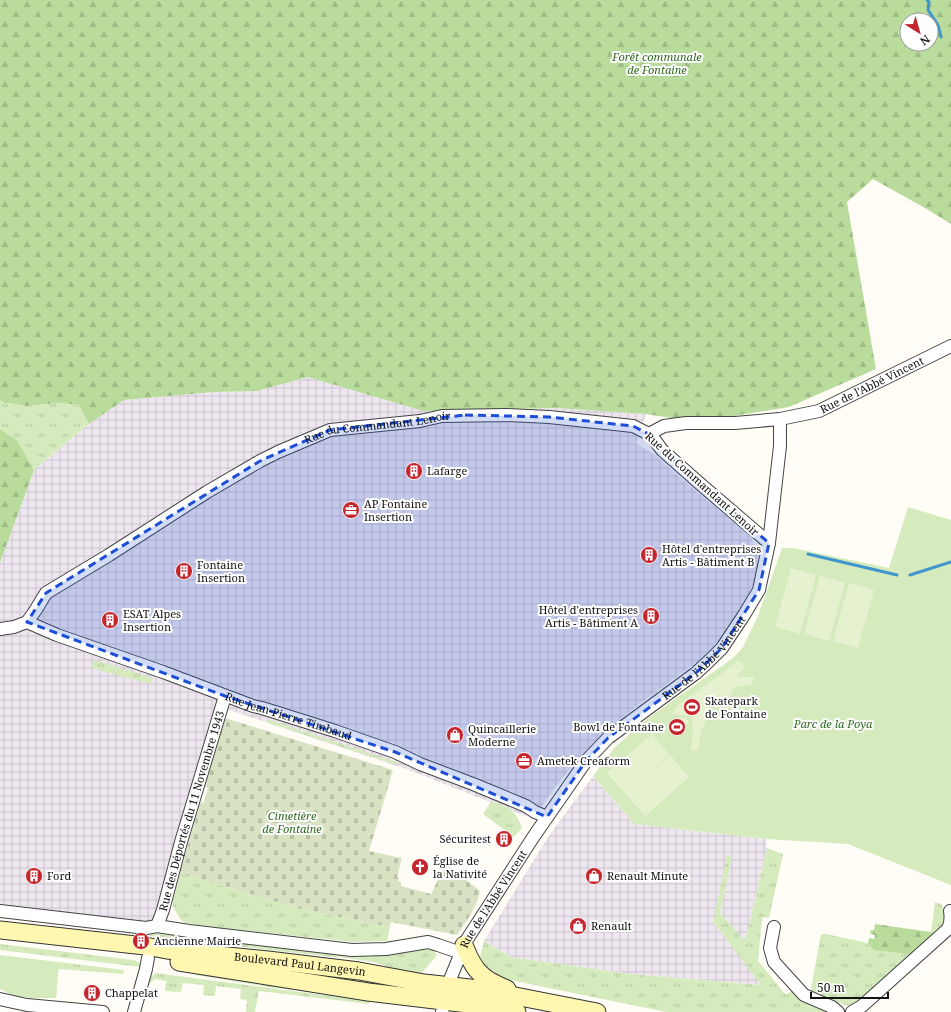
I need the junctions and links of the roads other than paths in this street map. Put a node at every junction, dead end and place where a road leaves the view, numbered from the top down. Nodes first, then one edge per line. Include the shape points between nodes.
1 (951, 346) edge
2 (780, 419) junction
3 (649, 434) junction
4 (769, 543) junction
5 (27, 622) junction
6 (0, 629) edge
7 (224, 696) junction
8 (547, 817) junction
9 (950, 910) dead end
10 (0, 911) edge
11 (157, 926) junction
12 (774, 927) dead end
13 (0, 930) edge
14 (0, 941) edge
15 (462, 949) junction
16 (148, 958) junction
17 (0, 999) edge
18 (529, 999) junction
19 (445, 1000) edge
20 (103, 1012) edge
21 (134, 1012) edge
22 (517, 1012) edge
23 (597, 1012) edge
24 (838, 1012) edge
25 (852, 1012) edge

1 - 2 street, Rue de l'Abbé Vincent via 819,411
2 - 3 street via 735,423 686,423 664,426
2 - 4 street, Rue de l'Abbé Vincent via 780,446
3 - 4 street, Rue du Commandant Lenoir via 662,450
3 - 5 street, Rue du Commandant Lenoir via 633,426 507,415 442,416 420,421 330,430 260,461 46,593
4 - 8 street, Rue de l'Abbé Vincent via 759,590 722,648 696,672 608,738 586,761
5 - 6 street
5 - 7 street, Rue Jean-Pierre Timbaud
7 - 8 street, Rue Jean-Pierre Timbaud via 395,752
7 - 11 street, Rue des Déportés du 11 Novembre 1943
8 - 15 street, Rue de l'Abbé Vincent
9 - 25 street via 948,929 862,1006
10 - 11 street, Boulevard Paul Langevin via 146,928
11 - 15 street, Boulevard Paul Langevin via 352,950 386,949 428,942
12 - 24 street via 770,948 774,962 804,995 832,1006
13 - 19 main road, Boulevard Paul Langevin via 352,970 424,983
14 - 16 main road, Boulevard Paul Langevin
15 - 18 main road via 480,974
15 - 19 street, Rue de l'Abbé Vincent
16 - 19 main road, Boulevard Paul Langevin via 368,992
16 - 21 street
17 - 20 street
18 - 19 main road, Boulevard Paul Langevin via 479,989
18 - 23 main road, Boulevard Paul Langevin
19 - 22 main road, Boulevard Paul Langevin

